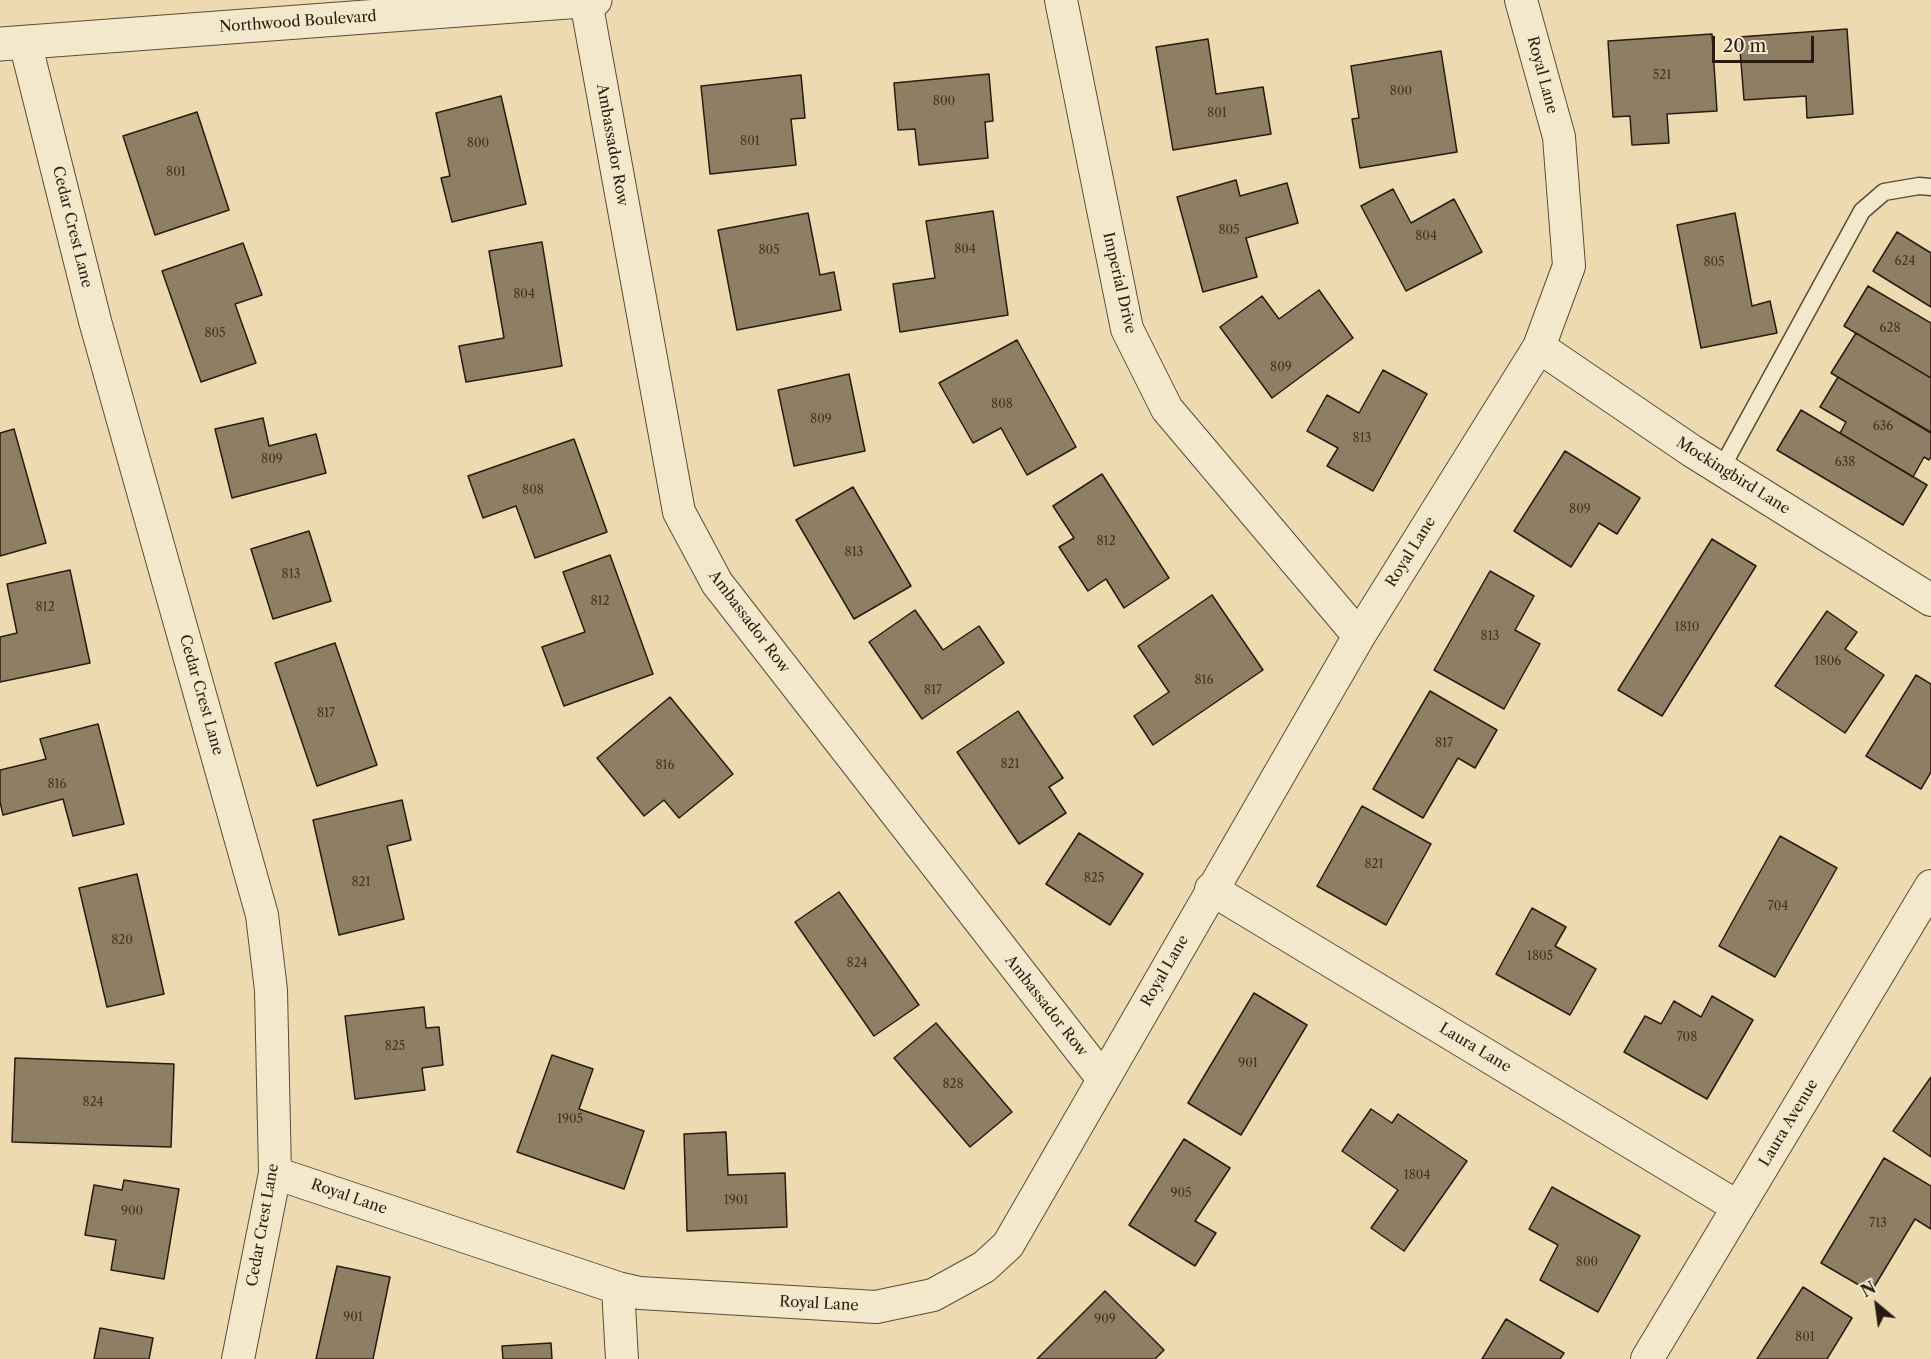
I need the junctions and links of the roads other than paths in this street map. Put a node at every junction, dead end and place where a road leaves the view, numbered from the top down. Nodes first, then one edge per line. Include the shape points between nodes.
1 (595, 0) edge
2 (1061, 0) edge
3 (1521, 0) edge
4 (586, 1) edge
5 (13, 43) edge
6 (1931, 187) edge
7 (1539, 348) junction
8 (1721, 469) junction
9 (1929, 594) edge
10 (1359, 636) junction
11 (1931, 886) edge
12 (1211, 889) junction
13 (1103, 1079) junction
14 (275, 1173) junction
15 (1738, 1207) junction
16 (618, 1288) junction
17 (238, 1359) edge
18 (622, 1359) edge
19 (1647, 1359) edge

1 - 4 street, Northwood Boulevard
2 - 10 street, Imperial Drive via 1127,329 1167,409
3 - 7 street, Royal Lane via 1559,137 1569,266
4 - 5 street, Northwood Boulevard
4 - 13 street, Ambassador Row via 679,512 717,583
5 - 14 street, Cedar Crest Lane via 262,915 272,990
6 - 8 lane via 1884,192 1862,211
7 - 8 street, Mockingbird Lane
7 - 10 street, Royal Lane
8 - 9 street, Mockingbird Lane
10 - 12 street, Royal Lane
11 - 15 street, Laura Avenue
12 - 13 street, Royal Lane
12 - 15 street, Laura Lane
13 - 16 street, Royal Lane via 1008,1245 984,1267 933,1295 876,1307 640,1293
14 - 16 street, Royal Lane
14 - 17 street, Cedar Crest Lane
15 - 19 street, Laura Avenue
16 - 18 street

